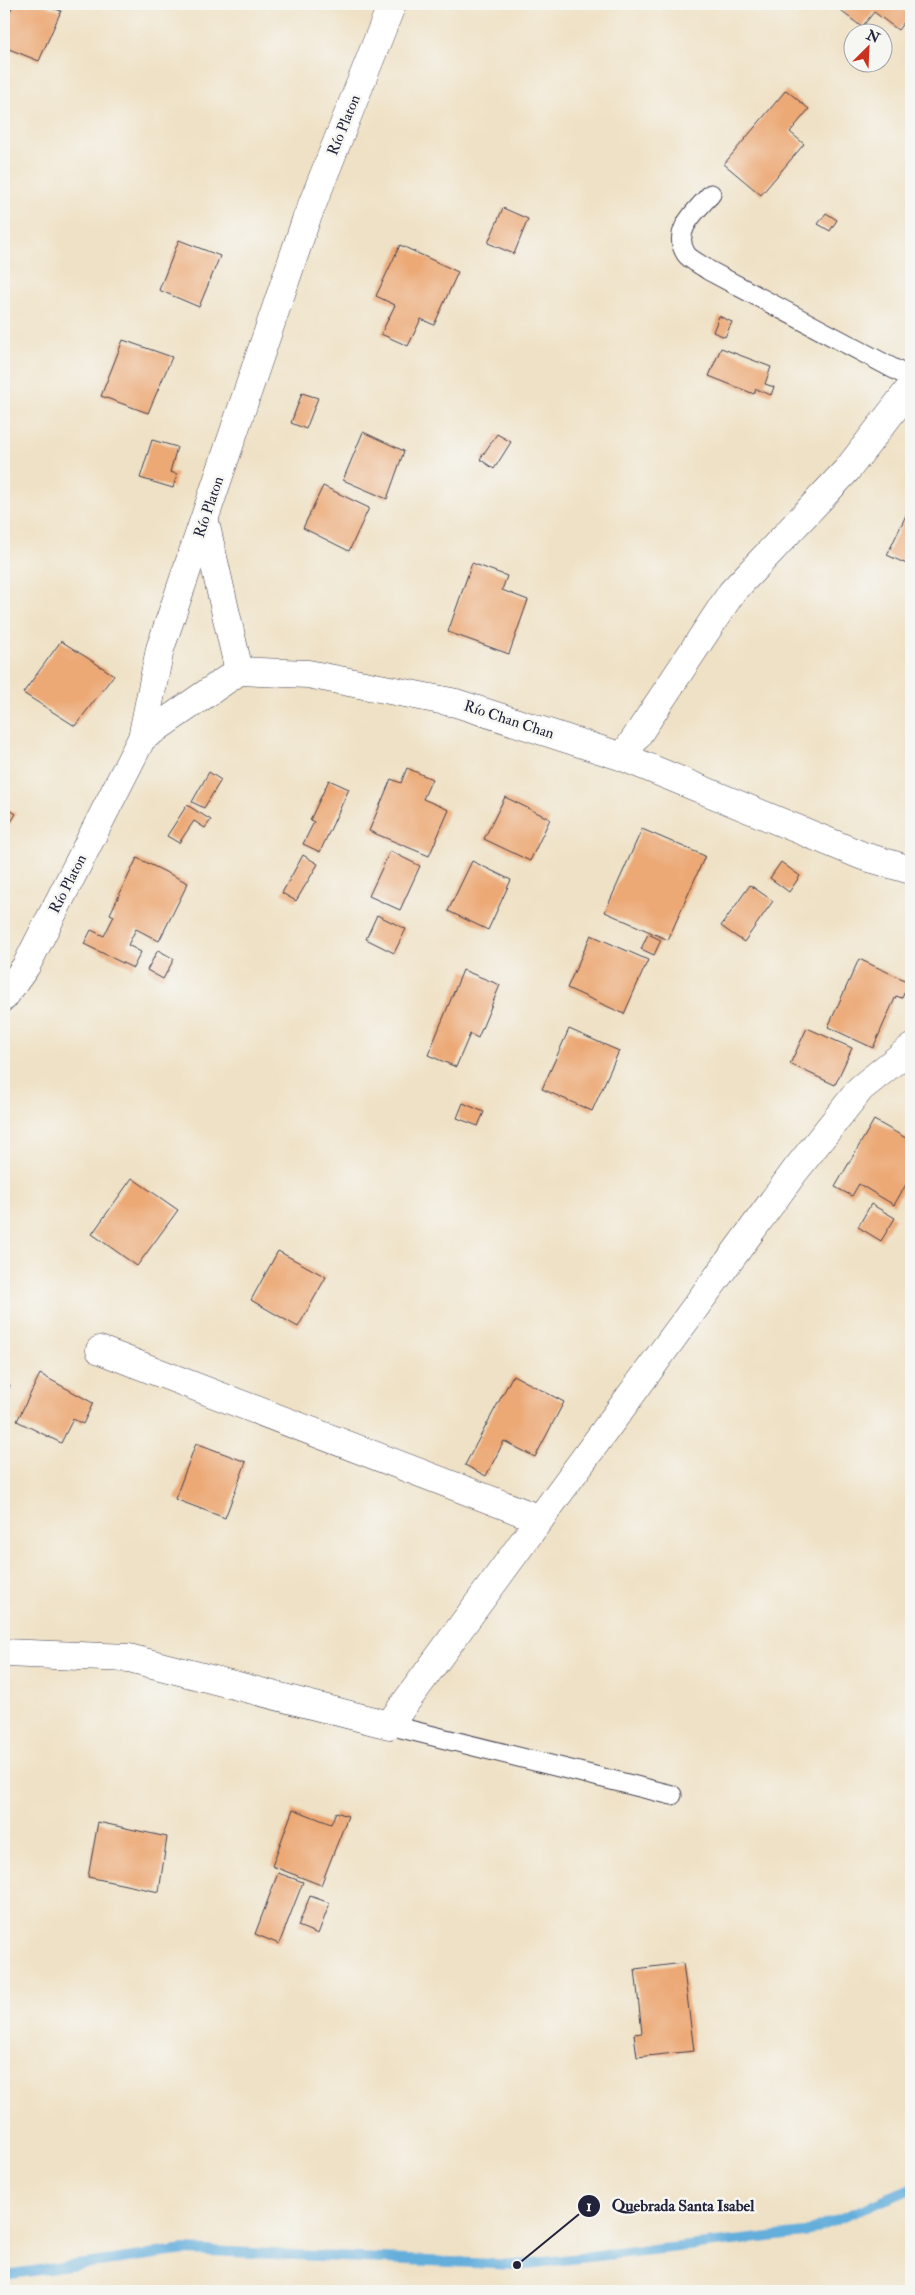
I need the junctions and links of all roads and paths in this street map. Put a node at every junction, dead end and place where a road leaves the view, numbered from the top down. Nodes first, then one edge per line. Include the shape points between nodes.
1 (392, 4) edge
2 (711, 194) dead end
3 (911, 378) edge
4 (911, 387) edge
5 (205, 522) junction
6 (239, 671) junction
7 (142, 738) junction
8 (623, 757) junction
9 (911, 870) edge
10 (4, 997) edge
11 (911, 1048) edge
12 (100, 1350) dead end
13 (540, 1519) junction
14 (4, 1654) edge
15 (389, 1725) junction
16 (672, 1795) dead end

1 - 5 street, Río Platon via 306,220
2 - 3 lane via 684,225 681,240 686,255 708,270
4 - 8 street via 847,470 732,592
5 - 6 street
5 - 7 street, Río Platon via 160,650
6 - 7 street
6 - 8 street, Río Chan Chan via 308,674 456,703
7 - 10 street, Río Platon via 26,966
8 - 9 street, Río Chan Chan via 863,856
11 - 13 street via 861,1088 795,1171
12 - 13 street
13 - 15 street
14 - 15 street via 130,1658
15 - 16 lane

